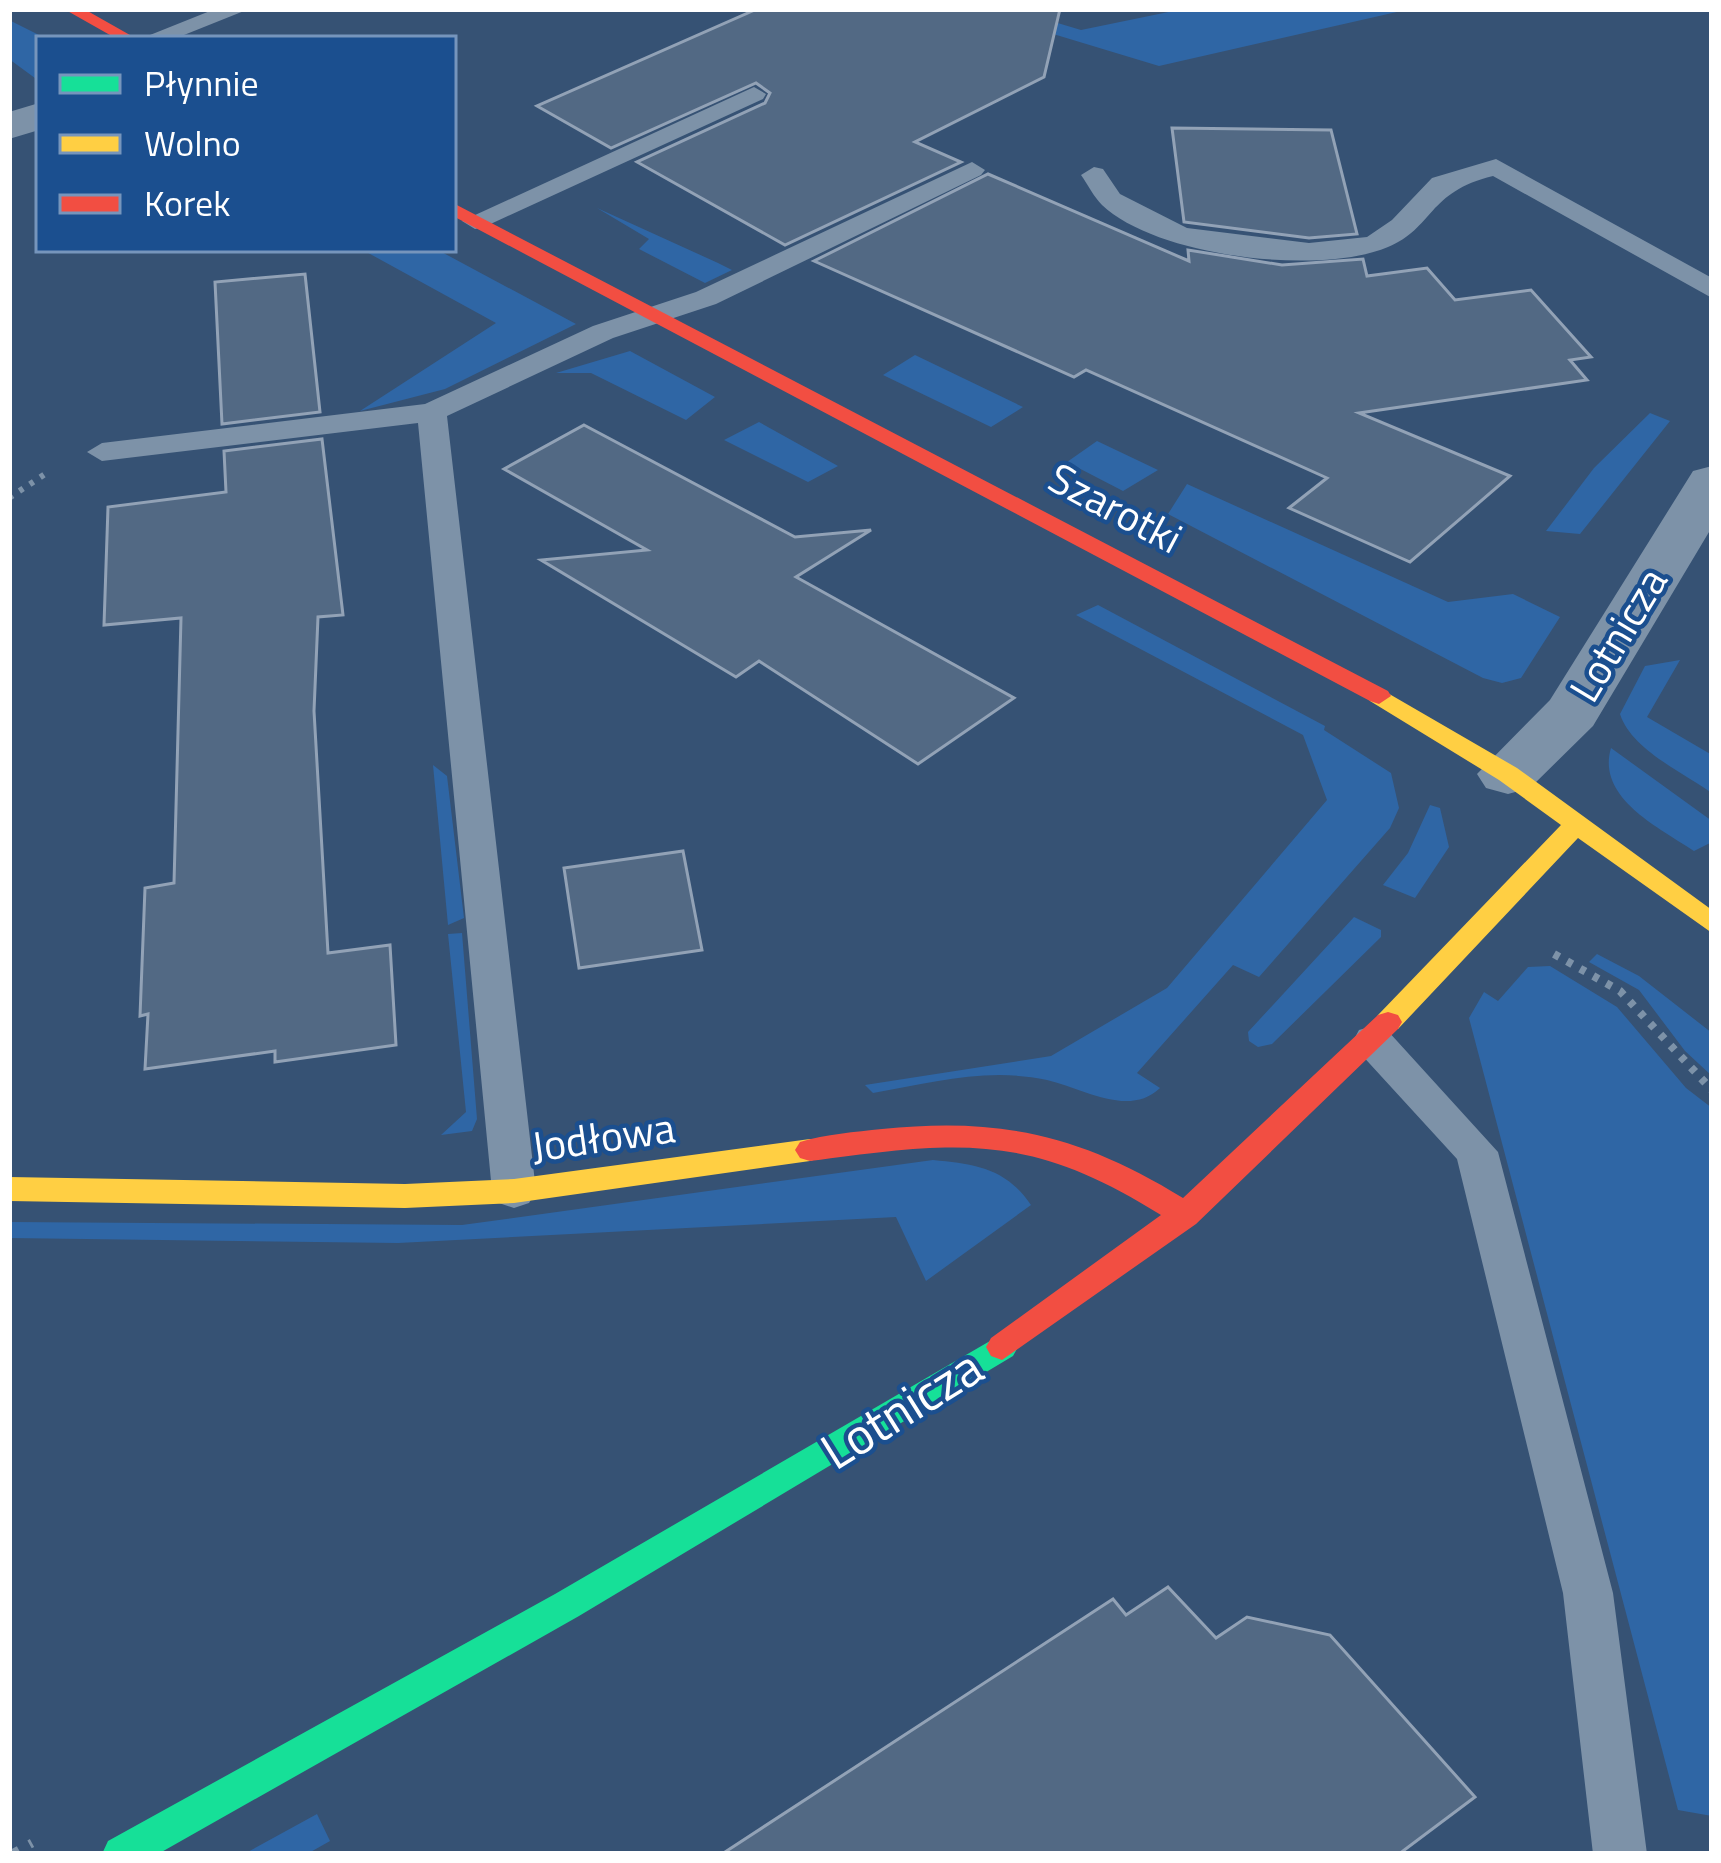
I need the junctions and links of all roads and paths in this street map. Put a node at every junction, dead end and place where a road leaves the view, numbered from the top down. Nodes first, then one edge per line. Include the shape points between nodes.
1 (72, 9) edge
2 (237, 9) edge
3 (123, 36) edge
4 (160, 36) edge
5 (754, 94) dead end
6 (972, 170) dead end
7 (1094, 175) dead end
8 (464, 215) edge
9 (1712, 290) edge
10 (656, 314) junction
11 (432, 412) junction
12 (102, 452) dead end
13 (1712, 482) edge
14 (1508, 774) junction
15 (1577, 824) junction
16 (1484, 920) junction
17 (1712, 924) edge
18 (1373, 1041) junction
19 (1712, 1090) edge
20 (9, 1190) edge
21 (514, 1191) junction
22 (1185, 1215) junction
23 (121, 1854) edge
24 (1620, 1854) edge

1 - 3 street
2 - 4 lane
5 - 8 lane
6 - 10 lane via 706,298
7 - 9 lane via 1108,197 1186,236 1312,251 1373,243 1412,218 1438,185 1496,167
8 - 10 street, Szarotki
10 - 11 lane
10 - 14 street, Szarotki via 1394,704
11 - 12 lane
11 - 21 lane
13 - 14 street, Lotnicza via 1572,712
14 - 15 street, Szarotki
15 - 16 street, Lotnicza
15 - 17 street, Szarotki
16 - 18 street, Lotnicza
16 - 19 path via 1620,992
18 - 22 street, Lotnicza
18 - 24 lane via 1477,1152 1588,1593
20 - 21 street, Jodłowa
21 - 22 street, Jodłowa via 947,1131 1000,1132 1088,1155
22 - 23 street, Lotnicza via 1003,1345 795,1474

